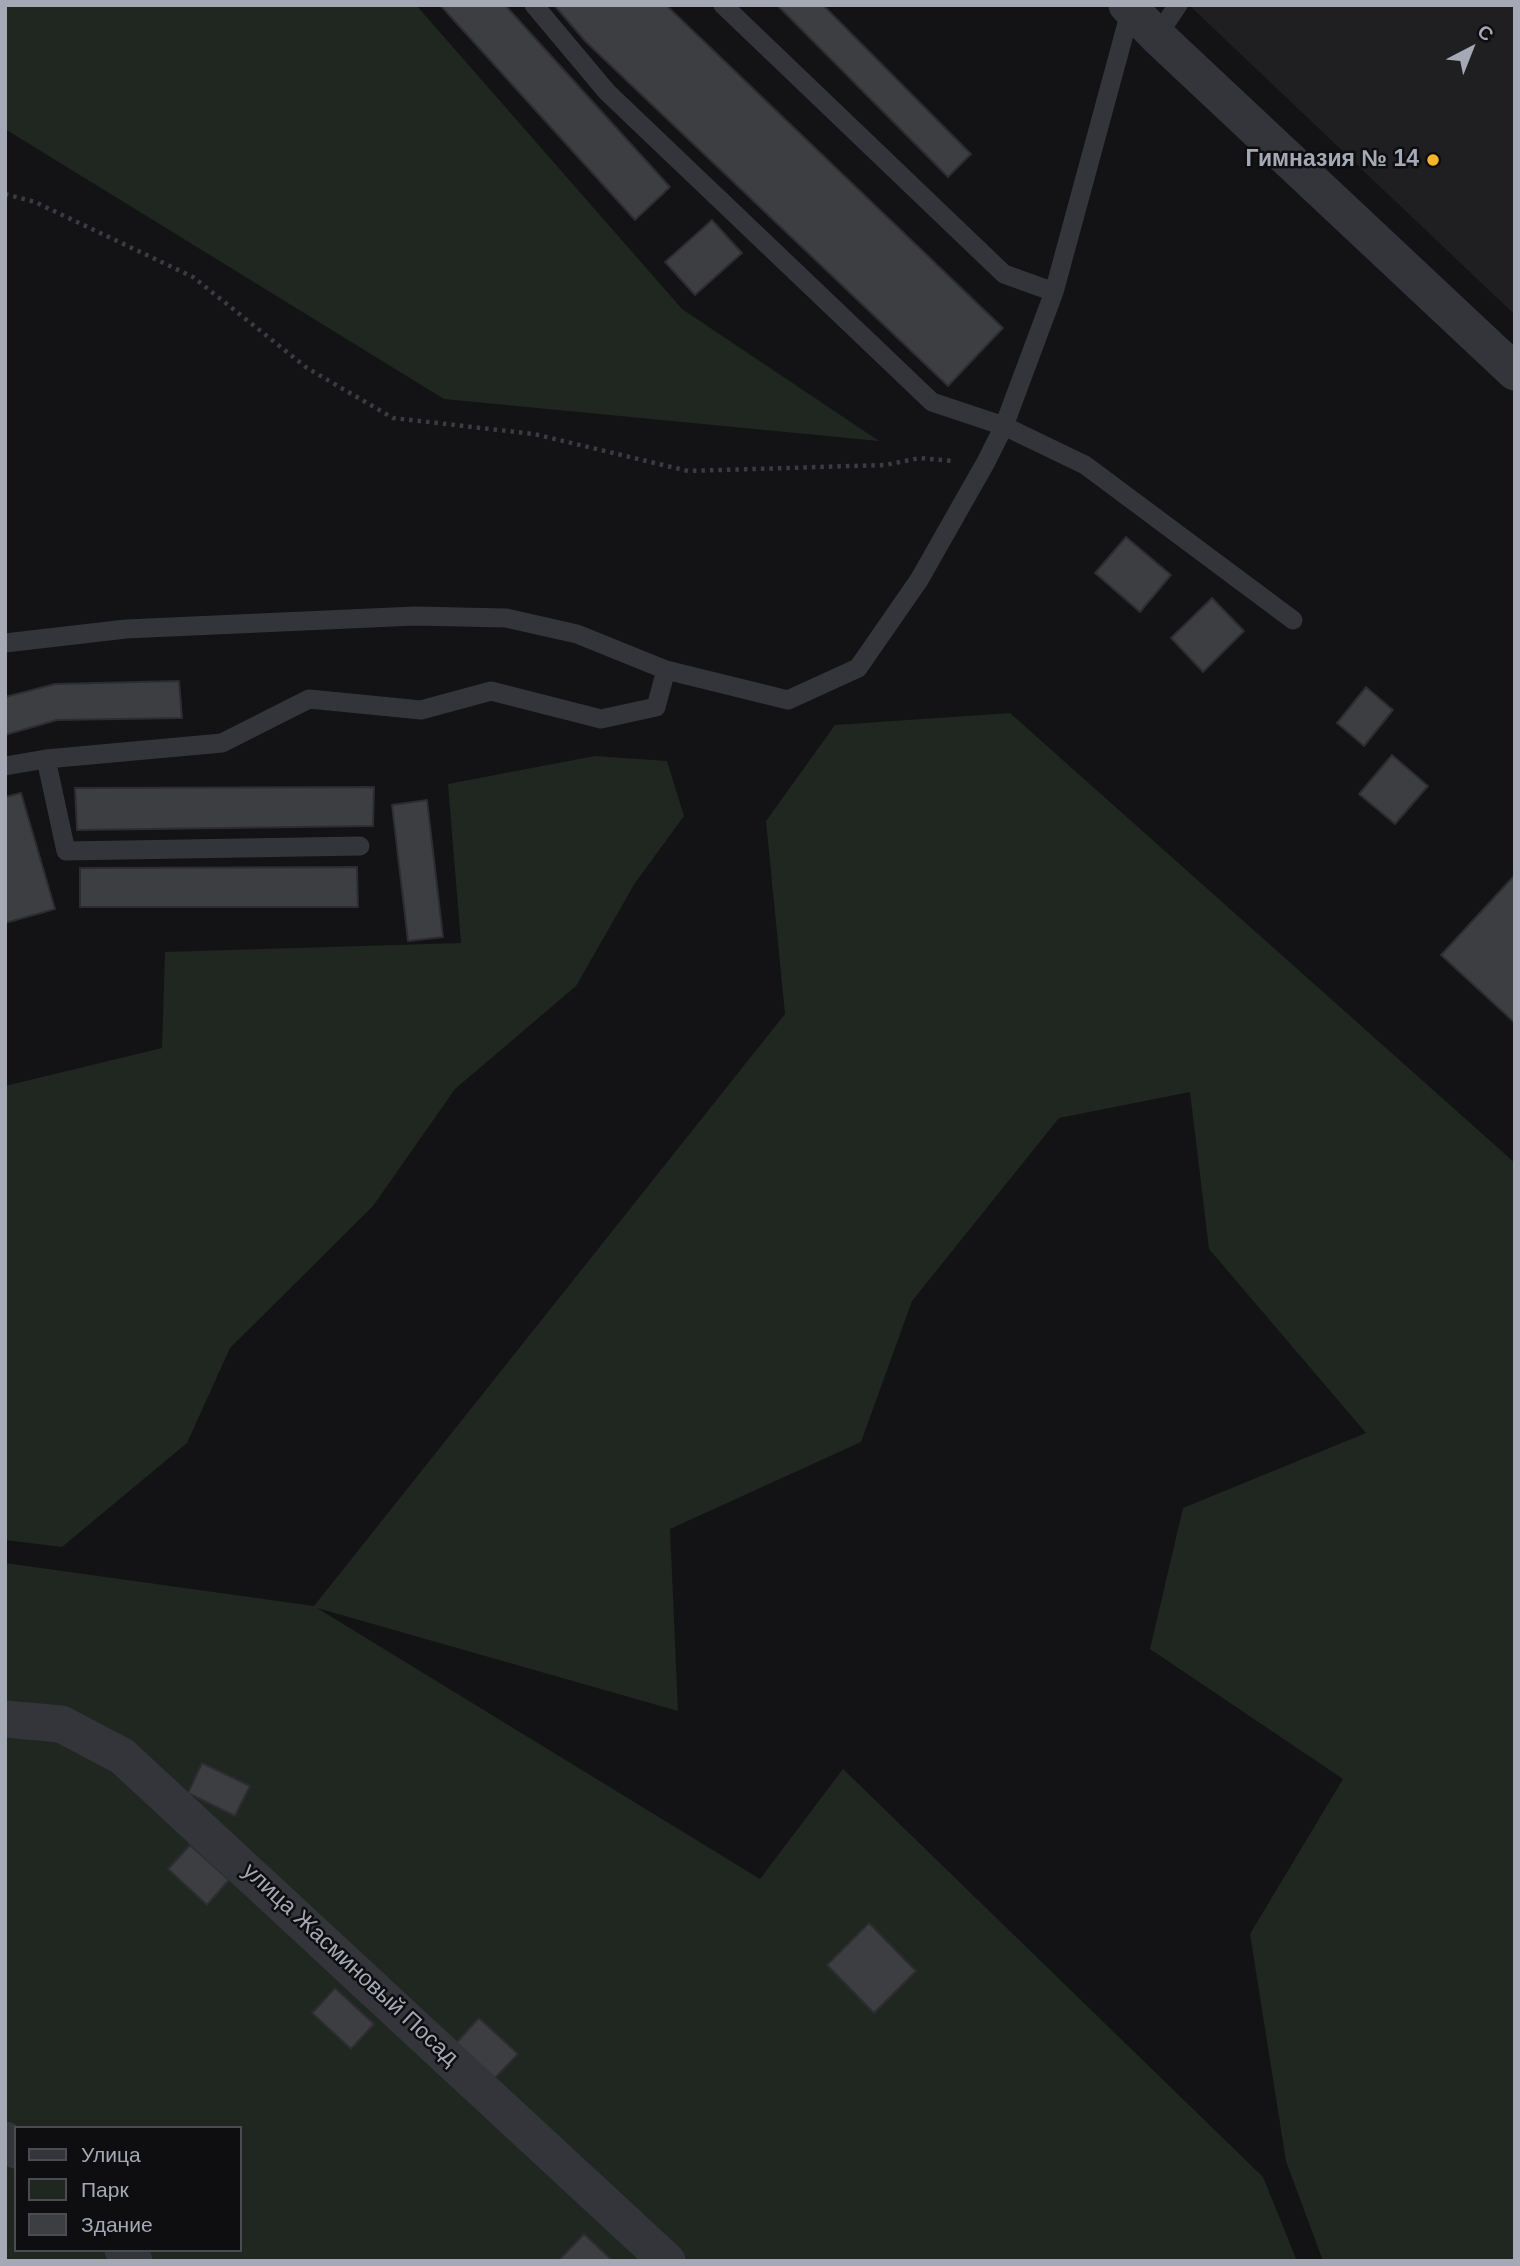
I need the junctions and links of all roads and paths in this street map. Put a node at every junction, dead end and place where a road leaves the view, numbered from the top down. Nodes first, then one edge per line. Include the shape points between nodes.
1 (534, 5) edge
2 (723, 5) edge
3 (1178, 5) edge
4 (1130, 7) edge
5 (1157, 36) junction
6 (5, 194) edge
7 (1054, 292) junction
8 (1515, 372) edge
9 (1003, 426) junction
10 (986, 462) junction
11 (1293, 620) dead end
12 (5, 643) edge
13 (666, 670) junction
14 (47, 759) junction
15 (5, 766) edge
16 (360, 846) dead end
17 (5, 1719) edge
18 (667, 2261) edge

1 - 9 lane via 607,92 932,402
2 - 7 lane via 1004,274
3 - 5 lane
4 - 5 street
4 - 7 lane
5 - 8 street
6 - 10 path via 35,202 193,277 307,368 393,418 534,433 688,471 885,465 920,458
7 - 9 lane
9 - 10 lane
9 - 11 lane via 1085,465
10 - 13 lane via 919,580 859,668 788,700
12 - 13 lane via 154,628 415,616 506,618 577,634
13 - 14 lane via 656,707 601,719 491,691 421,710 309,699 222,743
14 - 15 lane
14 - 16 lane via 66,851
17 - 18 street, улица Жасминовый Посад via 61,1724 122,1756

